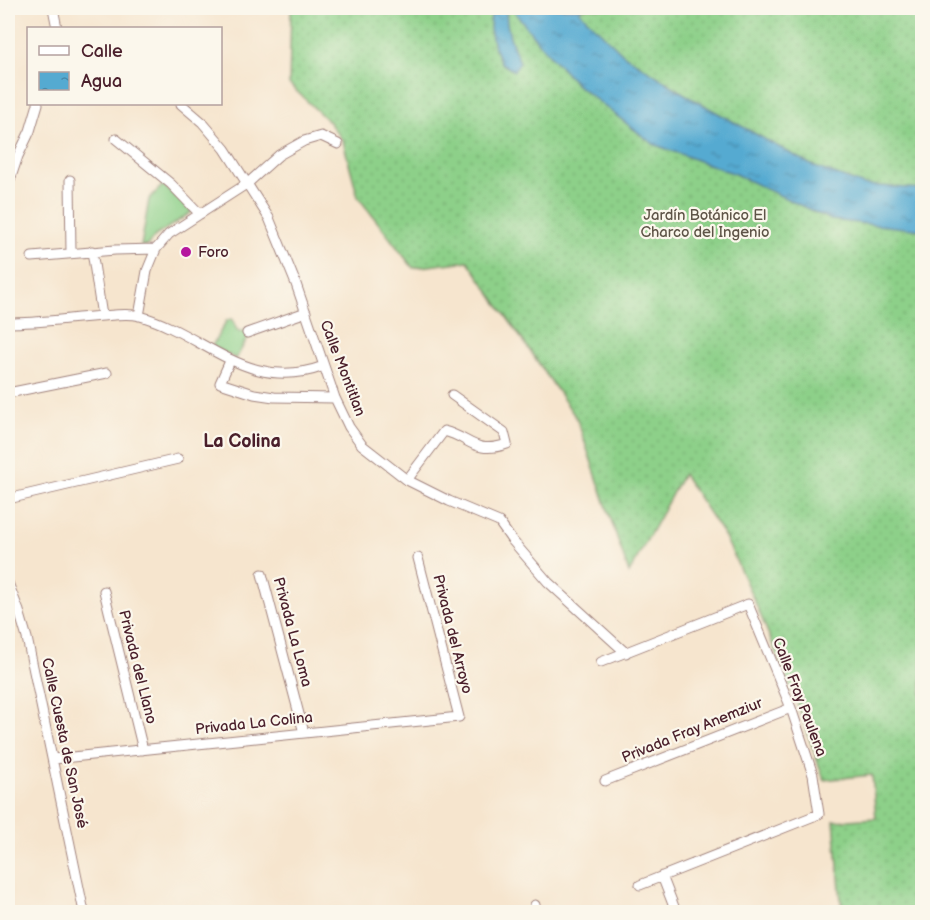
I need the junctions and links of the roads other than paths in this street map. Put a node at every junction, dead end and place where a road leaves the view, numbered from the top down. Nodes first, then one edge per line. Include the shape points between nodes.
1 (53, 8) edge
2 (59, 27) edge
3 (38, 105) edge
4 (182, 105) edge
5 (116, 139) dead end
6 (338, 144) dead end
7 (70, 180) dead end
8 (248, 183) junction
9 (8, 186) edge
10 (200, 214) junction
11 (156, 249) junction
12 (92, 251) junction
13 (70, 253) junction
14 (32, 257) dead end
15 (306, 312) junction
16 (102, 316) junction
17 (139, 316) junction
18 (8, 323) edge
19 (247, 333) dead end
20 (230, 361) junction
21 (324, 366) junction
22 (106, 373) dead end
23 (8, 393) edge
24 (452, 396) dead end
25 (335, 398) junction
26 (178, 459) dead end
27 (406, 480) junction
28 (8, 499) edge
29 (418, 558) dead end
30 (262, 574) dead end
31 (8, 583) edge
32 (104, 591) dead end
33 (626, 653) junction
34 (601, 662) dead end
35 (791, 708) junction
36 (459, 717) joint
37 (304, 733) junction
38 (143, 750) junction
39 (53, 759) junction
40 (605, 781) dead end
41 (662, 876) junction
42 (640, 885) dead end
43 (84, 912) edge
44 (676, 912) edge

1 - 2 street
3 - 9 street
4 - 8 street, Calle Montitlan via 225,149
5 - 10 street via 171,184
6 - 8 street via 321,136 304,141 279,155
7 - 13 street
8 - 10 street
8 - 15 street, Calle Montitlan via 269,218
10 - 11 street via 169,234
11 - 12 street
11 - 17 street via 147,271
12 - 13 street
12 - 16 street
13 - 14 street
15 - 19 street
15 - 21 street, Calle Montitlan
16 - 17 street
16 - 18 street
17 - 20 street
20 - 21 street via 289,373
20 - 25 street via 220,383 264,396
21 - 25 street, Calle Montitlan
22 - 23 street
24 - 27 street via 504,432 507,444 490,449 444,431
25 - 27 street, Calle Montitlan via 362,445
26 - 28 street
27 - 33 street, Calle Montitlan via 499,522 548,582
29 - 36 street, Privada del Arroyo
30 - 37 street, Privada La Loma
31 - 39 street, Calle Cuesta de San José via 27,638
32 - 38 street, Privada del Llano
33 - 34 street
33 - 35 street, Calle Fray Paulena via 748,604
35 - 40 street, Privada Fray Anemziur
35 - 41 street, Calle Fray Paulena via 813,775 819,814
36 - 37 street, Privada La Colina
37 - 38 street, Privada La Colina
38 - 39 street, Privada La Colina
39 - 43 street, Calle Cuesta de San José
41 - 42 street
41 - 44 street

